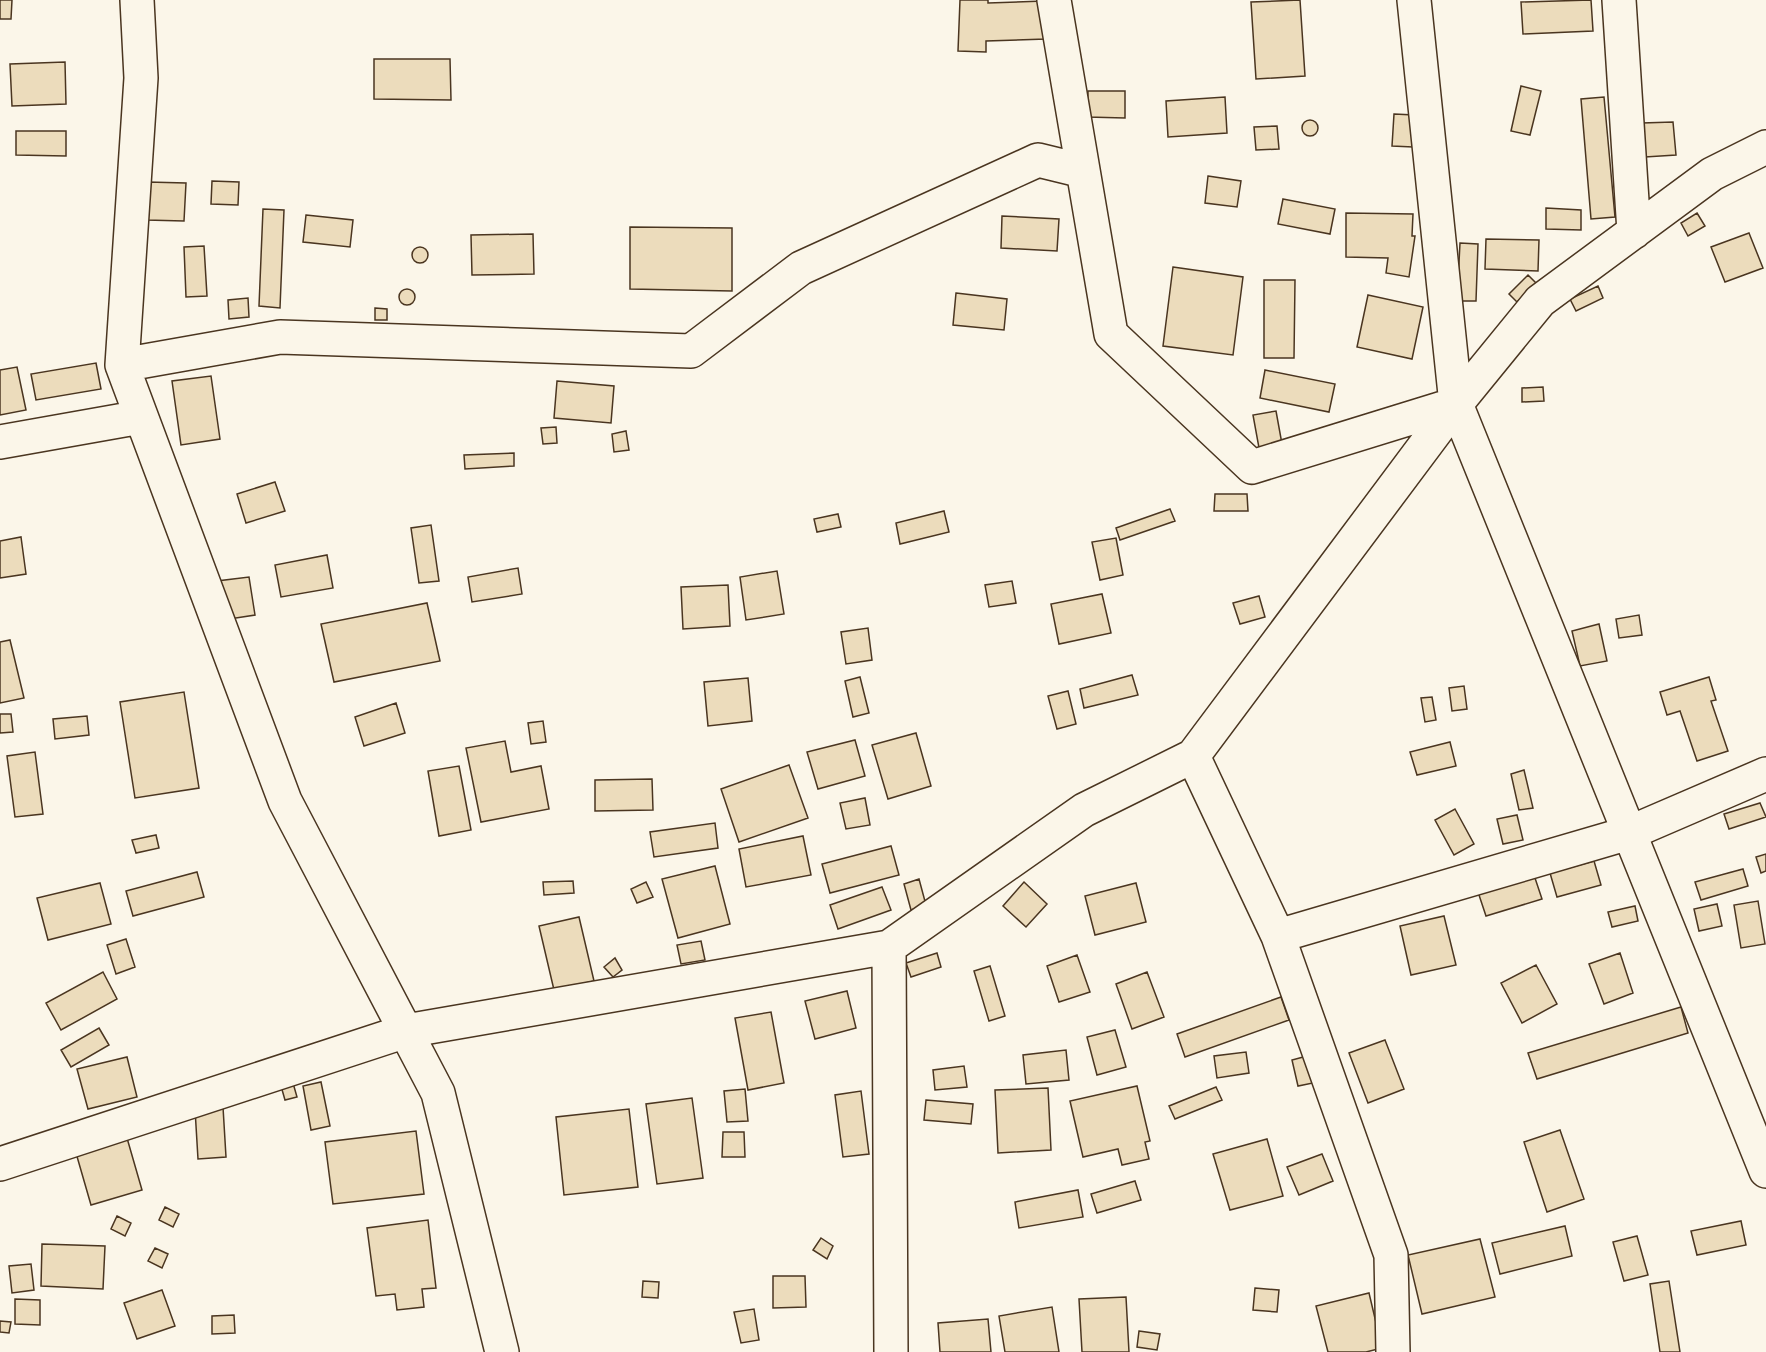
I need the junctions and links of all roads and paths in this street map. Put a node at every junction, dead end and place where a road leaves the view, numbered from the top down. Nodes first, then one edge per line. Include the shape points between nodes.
1 (137, 0) edge
2 (1054, 0) edge
3 (1414, 0) edge
4 (1619, 0) edge
5 (1766, 147) edge
6 (1083, 171) junction
7 (1634, 232) junction
8 (122, 365) junction
9 (1456, 404) junction
10 (141, 417) junction
11 (0, 442) edge
12 (1193, 756) junction
13 (1766, 774) edge
14 (1629, 833) junction
15 (1278, 936) junction
16 (889, 947) junction
17 (406, 1032) junction
18 (0, 1164) edge
19 (1766, 1171) edge
20 (502, 1352) edge
21 (891, 1352) edge
22 (1393, 1352) edge

1 - 8 street via 141,78
2 - 6 street
3 - 9 street
4 - 7 street
5 - 7 street via 1712,174
6 - 8 street via 1038,160 801,268 691,351 280,337
6 - 9 street via 1111,334 1252,467
7 - 9 street via 1540,301
8 - 10 street
9 - 12 street
9 - 14 street
10 - 11 street
10 - 17 street via 285,801
12 - 15 street
12 - 16 street via 1084,810
13 - 14 street
14 - 15 street
14 - 19 street
15 - 22 street via 1391,1255
16 - 17 street
16 - 21 street
17 - 18 street
17 - 20 street via 438,1093

